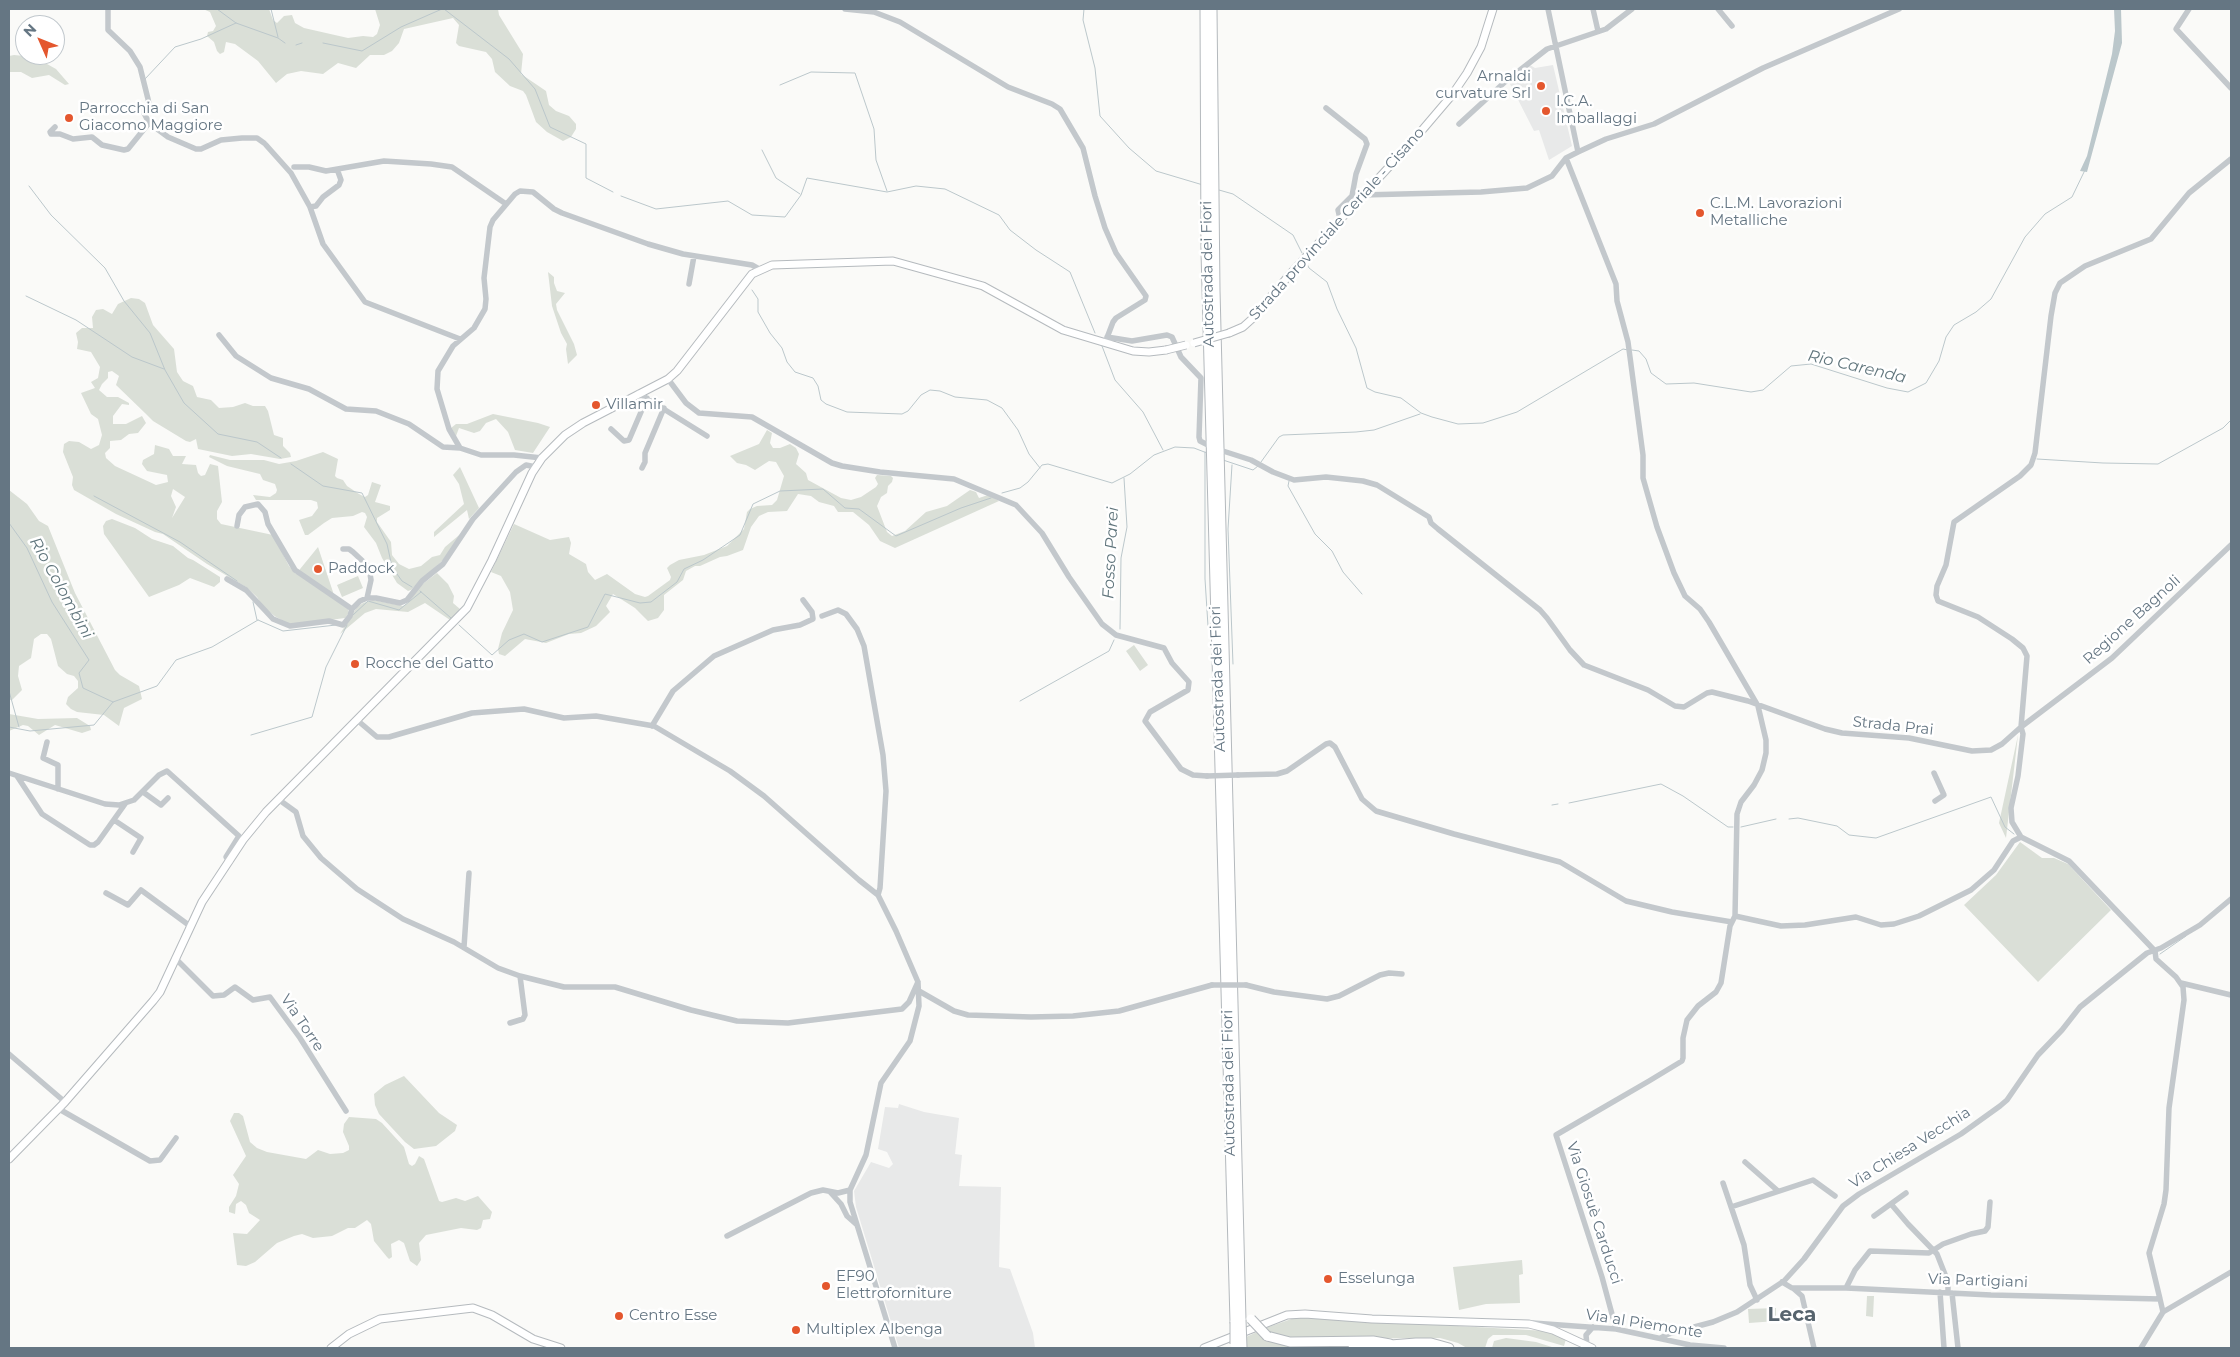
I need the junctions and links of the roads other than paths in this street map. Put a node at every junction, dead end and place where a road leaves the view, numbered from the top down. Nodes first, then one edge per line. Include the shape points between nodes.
1 (108, 9) edge
2 (845, 9) edge
3 (1205, 9) edge
4 (1212, 9) edge
5 (1493, 9) edge
6 (1548, 9) edge
7 (1593, 9) edge
8 (1632, 9) edge
9 (1718, 9) edge
10 (1899, 9) edge
11 (2189, 9) edge
12 (1732, 26) dead end
13 (1598, 31) junction
14 (1555, 46) junction
15 (2231, 88) edge
16 (1326, 108) dead end
17 (149, 123) junction
18 (1459, 124) dead end
19 (56, 127) dead end
20 (1578, 152) junction
21 (1566, 158) junction
22 (2231, 159) edge
23 (291, 167) junction
24 (337, 170) junction
25 (1362, 195) junction
26 (506, 204) junction
27 (310, 207) junction
28 (1340, 219) junction
29 (694, 256) junction
30 (760, 269) junction
31 (689, 284) dead end
32 (219, 335) dead end
33 (460, 339) junction
34 (1106, 340) junction
35 (668, 379) junction
36 (638, 393) junction
37 (648, 398) junction
38 (664, 408) junction
39 (611, 429) dead end
40 (707, 436) dead end
41 (1208, 445) dead end
42 (460, 448) junction
43 (1223, 451) dead end
44 (542, 458) junction
45 (536, 467) junction
46 (642, 468) dead end
47 (236, 526) dead end
48 (2231, 546) edge
49 (343, 549) dead end
50 (227, 579) dead end
51 (367, 598) junction
52 (803, 600) dead end
53 (352, 609) junction
54 (822, 616) dead end
55 (1758, 706) junction
56 (357, 720) junction
57 (652, 726) junction
58 (2021, 727) junction
59 (47, 742) dead end
60 (9, 773) edge
61 (1934, 773) dead end
62 (17, 776) junction
63 (58, 789) junction
64 (143, 792) junction
65 (168, 798) dead end
66 (278, 799) junction
67 (1935, 802) dead end
68 (125, 804) junction
69 (114, 820) junction
70 (2021, 837) junction
71 (133, 852) dead end
72 (230, 862) junction
73 (469, 873) dead end
74 (106, 893) dead end
75 (878, 895) junction
76 (2231, 899) edge
77 (1734, 919) junction
78 (190, 926) junction
79 (464, 948) junction
80 (2155, 951) junction
81 (176, 958) junction
82 (2168, 970) junction
83 (1402, 974) dead end
84 (520, 976) junction
85 (918, 982) junction
86 (2181, 983) junction
87 (919, 991) junction
88 (2231, 994) edge
89 (2183, 1006) junction
90 (510, 1023) dead end
91 (9, 1054) edge
92 (65, 1102) junction
93 (59, 1109) junction
94 (346, 1111) dead end
95 (176, 1138) dead end
96 (9, 1159) edge
97 (1745, 1162) dead end
98 (1723, 1183) dead end
99 (850, 1190) junction
100 (1778, 1191) junction
101 (831, 1193) junction
102 (1906, 1193) dead end
103 (1990, 1202) dead end
104 (1891, 1204) junction
105 (1843, 1206) junction
106 (1731, 1207) junction
107 (1874, 1216) dead end
108 (856, 1225) junction
109 (727, 1236) dead end
110 (1935, 1250) junction
111 (1240, 1260) junction
112 (2231, 1272) edge
113 (1782, 1282) junction
114 (1792, 1288) junction
115 (1809, 1288) junction
116 (1846, 1288) junction
117 (1940, 1292) junction
118 (1950, 1293) junction
119 (1802, 1296) junction
120 (2160, 1299) junction
121 (1757, 1300) junction
122 (2163, 1312) junction
123 (1238, 1321) junction
124 (1529, 1324) junction
125 (1593, 1327) junction
126 (1616, 1329) junction
127 (1662, 1338) junction
128 (1390, 1344) junction
129 (1237, 1347) edge
130 (1590, 1347) edge
131 (331, 1348) edge
132 (561, 1348) edge
133 (895, 1348) edge
134 (1204, 1348) edge
135 (1353, 1348) edge
136 (1449, 1348) edge
137 (1724, 1348) edge
138 (1814, 1348) edge
139 (1944, 1348) edge
140 (1958, 1348) edge
141 (2141, 1348) edge

1 - 17 street via 108,30 130,51 140,67 148,99 142,111
2 - 34 street via 874,12 900,22 1008,87 1060,109 1083,148 1105,228 1116,253 1146,296 1145,300 1116,318
3 - 123 highway, Autostrada dei Fiori via 1206,252
4 - 111 highway, Autostrada dei Fiori via 1215,280
5 - 25 main road, Strada provinciale Ceriale - Cisano via 1481,47 1452,95
6 - 14 street
7 - 13 street
8 - 13 street
9 - 12 street
10 - 20 street via 1763,68 1654,124 1606,139
11 - 15 street via 2176,29
13 - 14 street
14 - 18 street via 1534,58
14 - 20 street
16 - 28 street via 1367,144 1352,196 1338,210
17 - 19 street via 124,150 102,145 92,137 73,139 51,134
17 - 23 street via 168,137 196,149 221,140 257,138
20 - 21 street
21 - 25 street via 1546,180 1518,190
21 - 55 street, Via Giosuè Carducci via 1616,284 1628,342 1645,486 1674,572 1685,596 1709,622
22 - 58 street via 2189,193 2151,239 2084,266 2060,283 2051,316 2035,453 2030,465 2020,476 1954,522 1946,565 1936,595 1938,601 1978,617 2023,648 2027,656
23 - 24 street
23 - 27 street
24 - 26 street via 384,161 452,167
24 - 27 street via 341,180 339,185 316,206
25 - 28 main road, Strada provinciale Ceriale - Cisano
26 - 29 street via 520,191 532,192 562,213 648,244
26 - 33 street via 493,220 488,234 485,308 474,328
27 - 33 street via 323,244 365,302
28 - 34 main road, Strada provinciale Ceriale - Cisano, bridge via 1243,327 1166,350 1142,352
29 - 30 street
29 - 31 street
30 - 34 main road, Strada provinciale Ceriale - Cisano via 772,265 848,261 880,260 908,264 982,286 1063,330
30 - 35 main road via 744,282
32 - 42 street via 236,356 271,378 308,389 346,409 376,411 409,424 443,447
33 - 42 street via 436,378 449,429
34 - 41 street via 1172,337 1180,357 1201,378 1199,437
35 - 36 main road
35 - 77 street, bridge via 686,404 699,413 752,417 832,463 880,472 954,479 1016,505 1042,533 1102,624 1116,635 1164,648 1189,682 1188,690 1150,712 1145,721 1181,769 1193,775 1207,776 1277,774 1330,743 1335,746 1362,799 1376,811 1560,862 1626,901 1672,912
36 - 37 street
36 - 44 main road via 565,434
37 - 38 street
37 - 39 street via 629,440 624,441
38 - 40 street
38 - 46 street
42 - 44 street via 481,455
43 - 55 street, Strada Prai via 1294,480 1326,477 1377,485 1429,517 1438,529 1540,610 1584,665 1648,690 1678,707 1712,692
44 - 45 main road
45 - 51 street via 526,464 516,472 473,519 443,564 422,581 407,600 400,603
45 - 56 main road via 467,608
47 - 53 street via 245,507 258,504 295,570
48 - 58 street, Regione Bagnoli via 2126,646
49 - 51 street via 349,549 369,568 371,580
50 - 53 street via 246,590 273,619 290,626 329,621 343,624
51 - 53 street
52 - 57 street via 813,619 773,630 714,656 673,691
54 - 75 street via 838,610 846,614 864,646 884,755 886,790
55 - 58 street, Strada Prai via 1842,734 1909,738 1972,751 1991,750
55 - 77 street, Via Giosuè Carducci via 1766,753 1762,770 1741,802 1738,814
56 - 57 street via 377,737 486,710 524,709 564,718 596,716
56 - 66 main road
57 - 75 street via 730,771 764,796
58 - 70 street via 2018,776 2010,814
59 - 63 street via 43,758 58,765
60 - 62 street
61 - 67 street via 1944,795
62 - 63 street
62 - 69 street via 42,814 90,845 98,842
63 - 68 street via 105,804
64 - 65 street via 161,805
64 - 68 street
64 - 72 street via 163,772 171,774 239,836 226,857
66 - 72 main road
66 - 79 street via 296,812 309,845 347,881 403,920
68 - 69 street
69 - 71 street via 140,838
70 - 77 street via 2013,841 1994,870 1971,890 1919,916 1894,924 1882,925 1856,917 1781,926
70 - 80 street via 2069,861
72 - 78 main road via 202,902
73 - 79 street
74 - 78 street via 128,905 141,890
75 - 85 street
76 - 80 street, Via Chiesa Vecchia via 2200,925
77 - 126 street, Via Giosuè Carducci via 1725,950 1721,983 1716,992 1686,1020 1682,1061 1556,1135
78 - 81 main road
79 - 84 street via 492,966
80 - 82 street via 2156,959
80 - 105 street, Via Chiesa Vecchia via 2087,1001 2067,1021 2038,1055 2007,1100 1961,1134
81 - 92 main road via 154,1001
81 - 94 street, Via Torre via 213,996 220,996 235,987 253,1000 270,997
82 - 86 street
82 - 89 street via 2178,985
83 - 87 street, bridge via 1380,975 1327,999 1246,985 1212,985 1119,1011 1031,1018 968,1015 954,1011
84 - 85 street via 564,987 615,987 738,1021 788,1024 902,1010
84 - 90 street via 525,1015 523,1019
85 - 87 street
86 - 88 street
86 - 89 street
87 - 99 street via 919,1006 910,1041 881,1083 864,1161
89 - 120 street via 2169,1108 2164,1204 2149,1253
91 - 92 street
92 - 93 main road
93 - 95 street via 150,1161 160,1160
93 - 96 main road
97 - 100 street
98 - 106 street
99 - 101 street
99 - 108 street
100 - 105 street via 1813,1180
100 - 106 street
101 - 108 street
101 - 109 street via 822,1190 811,1193
102 - 104 street
103 - 110 street via 1985,1231 1943,1244
104 - 107 street
104 - 110 street
105 - 113 street, Via Chiesa Vecchia via 1804,1259
106 - 121 street via 1744,1246 1750,1285
108 - 133 street
110 - 116 street via 1928,1253 1870,1251
110 - 118 street
111 - 123 highway, Autostrada dei Fiori
111 - 128 highway, bridge via 1245,1303 1251,1319 1268,1336 1290,1342 1374,1341
112 - 122 street
113 - 114 street
113 - 121 street, Via Chiesa Vecchia
114 - 115 street, Via Partigiani
114 - 119 street
115 - 116 street, Via Partigiani
115 - 119 street
116 - 117 street, Via Partigiani
117 - 118 street, Via Partigiani
117 - 139 street
118 - 120 street, Via Partigiani
118 - 140 street
119 - 138 street
120 - 122 street
121 - 127 street, Via Chiesa Vecchia via 1714,1322
122 - 141 street
123 - 129 highway, Autostrada dei Fiori, bridge
124 - 125 street, Via al Piemonte
124 - 130 main road via 1553,1330
124 - 134 main road via 1286,1315
125 - 126 street, Via al Piemonte
125 - 130 street via 1586,1335
126 - 127 street, Via al Piemonte
127 - 137 street, Via al Piemonte
128 - 135 highway
128 - 136 highway via 1424,1343
131 - 132 main road via 349,1334 380,1319 468,1308 481,1310 533,1339

